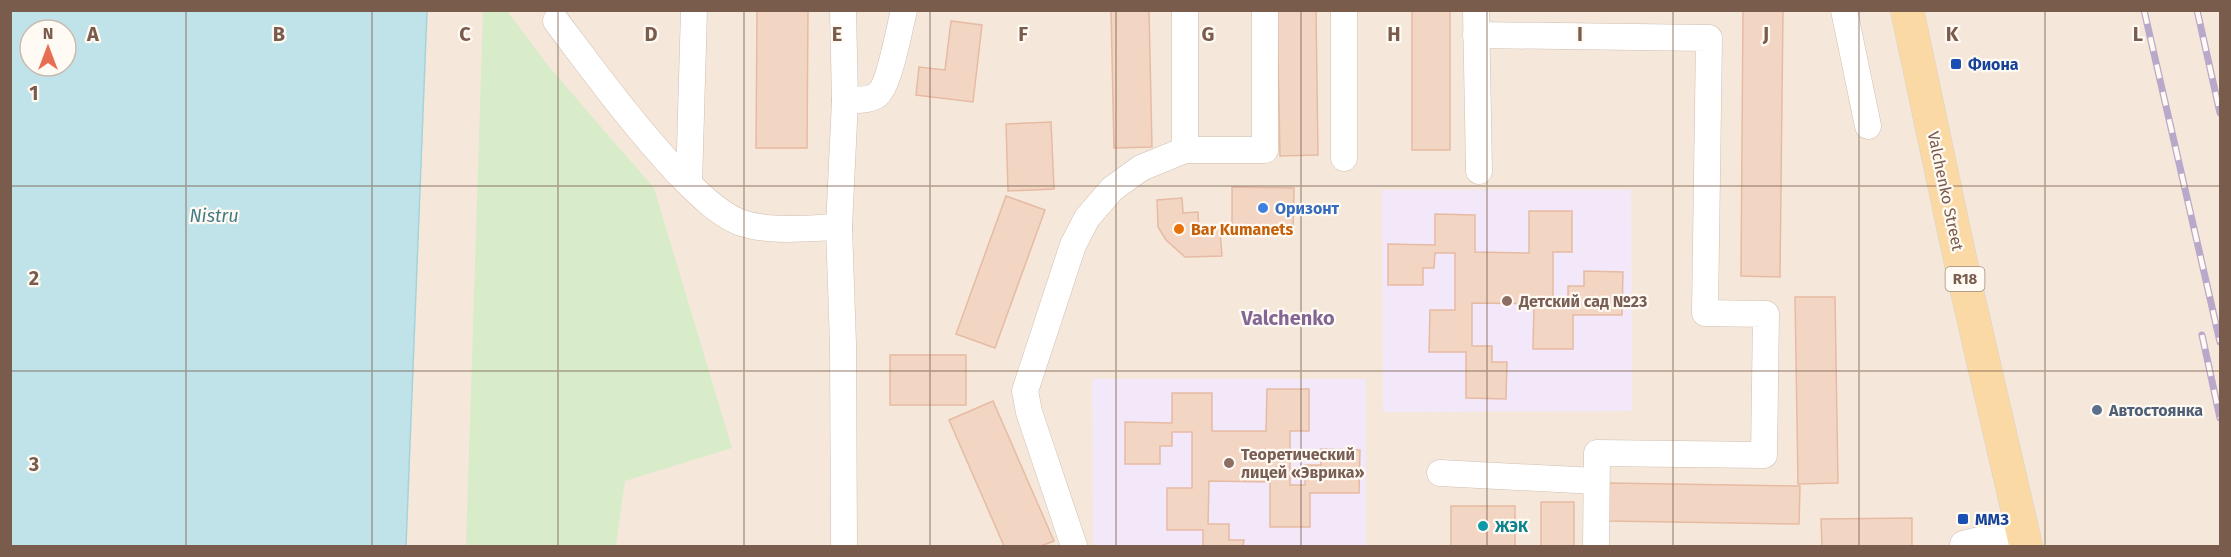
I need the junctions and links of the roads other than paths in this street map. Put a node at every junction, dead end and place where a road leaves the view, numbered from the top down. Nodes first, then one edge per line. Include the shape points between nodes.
1 (694, 10) edge
2 (843, 10) edge
3 (904, 10) edge
4 (1185, 10) edge
5 (1265, 10) edge
6 (1344, 10) edge
7 (1844, 10) edge
8 (1907, 10) edge
9 (556, 21) dead end
10 (1476, 23) edge
11 (845, 100) junction
12 (1868, 126) dead end
13 (1185, 150) junction
14 (1344, 158) dead end
15 (1479, 171) dead end
16 (689, 184) junction
17 (839, 227) junction
18 (1440, 473) dead end
19 (1596, 481) junction
20 (2024, 538) edge
21 (844, 546) edge
22 (1074, 546) edge
23 (1596, 546) edge
24 (1963, 546) edge

1 - 16 street
2 - 11 street
3 - 11 street via 882,90 872,97
4 - 13 street
5 - 13 street via 1265,150
6 - 14 street
7 - 12 street
8 - 20 main road, Valchenko Street / R18
9 - 16 street via 622,109
10 - 15 street
10 - 19 street via 1709,38 1705,313 1766,314 1764,455 1597,453
11 - 17 street
13 - 22 street via 1141,168 1112,189 1087,218 1073,245 1025,391
16 - 17 street via 721,213 741,222 789,229
17 - 21 street
18 - 19 street
19 - 23 street
20 - 24 street

